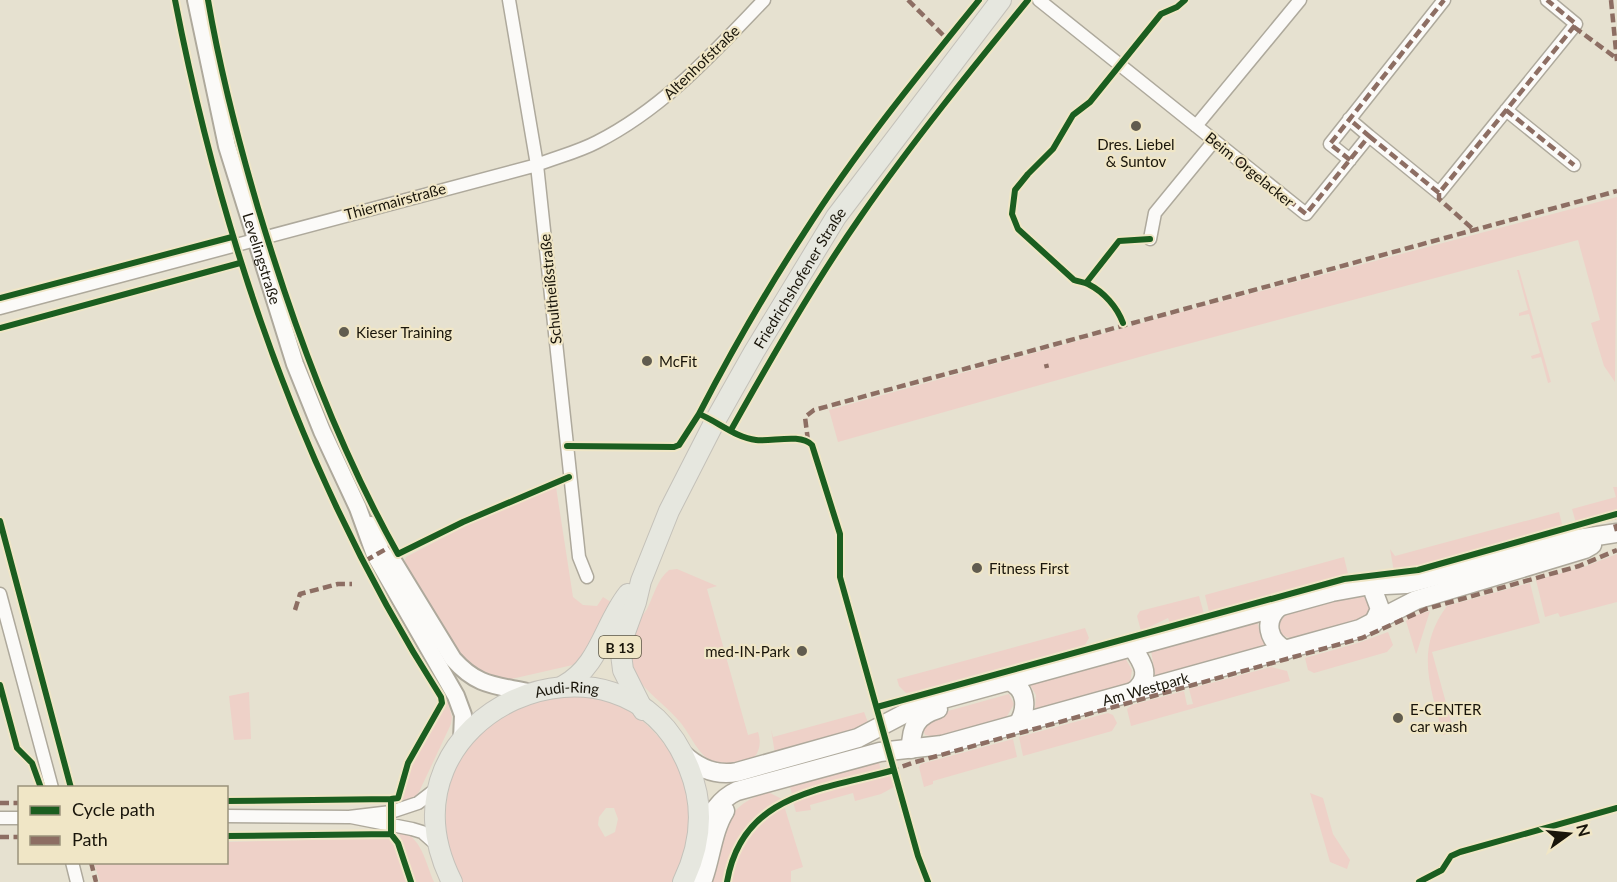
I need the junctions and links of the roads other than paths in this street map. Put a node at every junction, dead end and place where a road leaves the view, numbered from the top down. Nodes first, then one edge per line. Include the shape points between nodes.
1 (196, 0) edge
2 (509, 0) edge
3 (764, 0) edge
4 (1001, 0) edge
5 (1040, 0) edge
6 (1300, 0) edge
7 (1444, 0) edge
8 (1547, 0) edge
9 (1506, 110) junction
10 (1349, 119) junction
11 (1196, 126) junction
12 (1369, 136) junction
13 (1214, 141) junction
14 (1350, 160) junction
15 (537, 165) junction
16 (1574, 165) dead end
17 (1150, 239) dead end
18 (255, 240) junction
19 (0, 308) edge
20 (358, 507) junction
21 (1611, 535) edge
22 (587, 577) dead end
23 (640, 581) junction
24 (1370, 590) junction
25 (0, 594) edge
26 (1279, 607) junction
27 (1393, 613) junction
28 (1374, 624) junction
29 (1132, 647) junction
30 (1286, 650) junction
31 (1009, 681) junction
32 (563, 686) junction
33 (980, 688) junction
34 (527, 692) junction
35 (1133, 692) junction
36 (644, 710) junction
37 (1018, 724) junction
38 (462, 739) junction
39 (911, 749) junction
40 (683, 754) junction
41 (51, 786) edge
42 (440, 786) junction
43 (751, 788) junction
44 (228, 816) edge
45 (349, 817) junction
46 (0, 818) edge
47 (18, 818) edge
48 (698, 838) junction
49 (439, 847) junction
50 (72, 864) edge
51 (77, 882) edge
52 (452, 882) edge
53 (683, 882) edge
54 (702, 882) edge

1 - 18 street, Levelingstraße via 227,146
2 - 15 street, Schultheißstraße
3 - 15 street, Altenhofstraße via 686,80 637,118 596,143
4 - 23 main road, Friedrichshofener Straße / B 13 via 836,217 775,315 715,421
5 - 11 street, Beim Orgelacker
6 - 11 street
7 - 10 street
8 - 9 street via 1576,24
9 - 12 street via 1439,193
9 - 16 street
10 - 12 street
10 - 14 street via 1330,144
11 - 13 street, Beim Orgelacker
12 - 14 street, Beim Orgelacker
13 - 14 street, Beim Orgelacker via 1306,214
13 - 17 street via 1155,213
15 - 18 street, Thiermairstraße
15 - 22 street, Schultheißstraße via 579,557
18 - 19 street, Thiermairstraße
18 - 20 street, Levelingstraße via 312,408
20 - 34 street, Levelingstraße via 453,659 468,676
20 - 38 street, Levelingstraße via 375,555 456,696 463,715
21 - 24 main road, Am Westpark via 1571,540
21 - 27 main road, Am Westpark via 1585,549 1416,600
23 - 32 main road, Friedrichshofener Straße / B 13 via 625,598 590,662
23 - 36 main road, Friedrichshofener Straße / B 13 via 620,658
24 - 26 main road, Am Westpark via 1332,592
24 - 27 main road
24 - 28 main road via 1380,609
25 - 41 street
26 - 29 main road, Am Westpark
26 - 30 main road via 1271,617 1270,630 1273,642
27 - 28 main road, Am Westpark
28 - 30 main road, Am Westpark
29 - 31 main road, Am Westpark
29 - 35 main road via 1146,676 1141,687
30 - 35 main road, Am Westpark
31 - 33 main road, Am Westpark
31 - 37 main road via 1024,698 1024,715
32 - 34 main road, Audi-Ring / B 13
32 - 36 main road, Audi-Ring / B 13 via 600,690
33 - 39 main road via 960,702 919,718 912,730
33 - 40 main road, Am Westpark via 902,713 858,738 737,772 706,770
34 - 38 main road, Audi-Ring / B 13 via 494,708
35 - 37 main road, Am Westpark
36 - 40 main road, Audi-Ring / B 13
37 - 39 main road, Am Westpark via 942,745
38 - 42 main road, Audi-Ring / B 13
39 - 43 main road, Am Westpark via 880,752
40 - 48 main road, Audi-Ring / B 13 via 696,789
42 - 45 street via 410,807
42 - 49 main road, Audi-Ring / B 13 via 436,823
43 - 48 main road, Am Westpark via 725,798
43 - 54 main road via 727,807 721,817
44 - 45 street
45 - 49 street via 422,832
46 - 47 street
48 - 53 main road, Audi-Ring / B 13
49 - 52 main road, Audi-Ring / B 13
50 - 51 street

